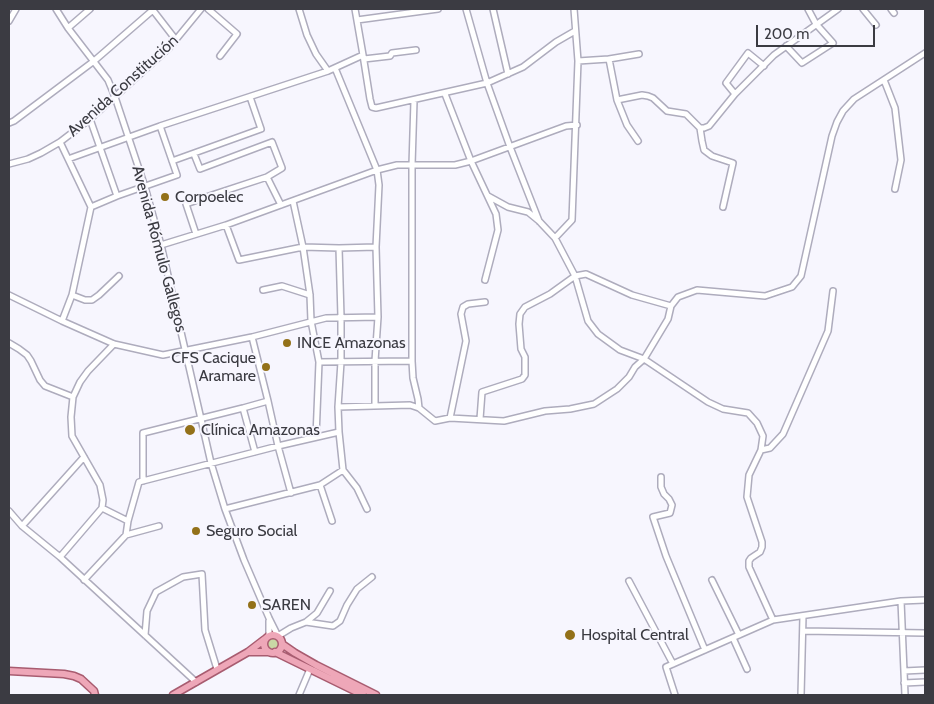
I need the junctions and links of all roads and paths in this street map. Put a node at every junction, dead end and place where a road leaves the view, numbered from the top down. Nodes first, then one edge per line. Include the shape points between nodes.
1 (16, 9) edge
2 (56, 9) edge
3 (90, 9) edge
4 (153, 9) edge
5 (201, 9) edge
6 (208, 9) edge
7 (298, 9) edge
8 (354, 9) edge
9 (438, 9) edge
10 (466, 9) edge
11 (493, 9) edge
12 (574, 9) edge
13 (808, 9) edge
14 (838, 9) edge
15 (863, 9) edge
16 (357, 20) junction
17 (9, 21) edge
18 (816, 24) junction
19 (876, 25) dead end
20 (68, 28) junction
21 (575, 31) junction
22 (176, 40) junction
23 (786, 46) junction
24 (416, 50) dead end
25 (925, 53) edge
26 (639, 54) dead end
27 (220, 56) dead end
28 (364, 57) junction
29 (609, 59) junction
30 (94, 61) junction
31 (578, 61) junction
32 (764, 66) junction
33 (335, 68) junction
34 (328, 71) junction
35 (508, 74) junction
36 (884, 80) junction
37 (487, 83) junction
38 (445, 94) junction
39 (735, 94) junction
40 (115, 97) junction
41 (250, 97) junction
42 (414, 100) junction
43 (617, 100) junction
44 (90, 119) junction
45 (9, 123) edge
46 (577, 124) junction
47 (160, 126) junction
48 (700, 128) junction
49 (128, 137) junction
50 (638, 141) dead end
51 (60, 142) junction
52 (510, 146) junction
53 (101, 148) junction
54 (194, 154) junction
55 (68, 159) junction
56 (172, 161) junction
57 (471, 161) junction
58 (9, 164) edge
59 (412, 165) junction
60 (377, 170) junction
61 (266, 177) junction
62 (145, 187) junction
63 (895, 189) dead end
64 (117, 196) junction
65 (488, 196) junction
66 (293, 201) junction
67 (282, 205) junction
68 (91, 207) junction
69 (722, 207) dead end
70 (540, 222) junction
71 (226, 225) junction
72 (196, 234) junction
73 (555, 238) junction
74 (161, 245) junction
75 (303, 247) junction
76 (376, 247) junction
77 (339, 248) junction
78 (119, 276) dead end
79 (575, 276) junction
80 (485, 280) dead end
81 (263, 290) dead end
82 (833, 291) dead end
83 (9, 295) edge
84 (72, 295) junction
85 (310, 295) junction
86 (485, 302) dead end
87 (671, 306) junction
88 (341, 317) junction
89 (378, 317) junction
90 (62, 321) junction
91 (311, 322) junction
92 (252, 337) junction
93 (9, 343) edge
94 (114, 344) junction
95 (186, 350) junction
96 (644, 359) junction
97 (375, 361) junction
98 (412, 361) junction
99 (319, 362) junction
100 (341, 362) junction
101 (73, 397) junction
102 (268, 401) junction
103 (375, 405) junction
104 (338, 407) junction
105 (243, 408) junction
106 (419, 408) junction
107 (201, 418) junction
108 (450, 418) junction
109 (480, 419) junction
110 (339, 432) junction
111 (316, 437) junction
112 (278, 446) junction
113 (761, 450) junction
114 (255, 452) junction
115 (84, 456) junction
116 (212, 463) junction
117 (343, 470) junction
118 (661, 477) dead end
119 (143, 481) junction
120 (320, 485) junction
121 (291, 493) junction
122 (102, 508) junction
123 (225, 509) junction
124 (367, 509) dead end
125 (9, 511) edge
126 (128, 521) junction
127 (332, 521) dead end
128 (22, 526) junction
129 (159, 526) dead end
130 (126, 535) junction
131 (60, 557) junction
132 (372, 577) dead end
133 (84, 580) junction
134 (712, 580) dead end
135 (629, 582) dead end
136 (330, 592) dead end
137 (925, 600) edge
138 (901, 601) junction
139 (803, 616) junction
140 (269, 618) junction
141 (774, 620) junction
142 (306, 622) junction
143 (803, 631) junction
144 (902, 632) junction
145 (925, 633) edge
146 (145, 635) junction
147 (278, 636) junction
148 (267, 637) junction
149 (736, 637) junction
150 (282, 644) junction
151 (705, 650) junction
152 (248, 652) junction
153 (273, 652) junction
154 (673, 664) junction
155 (310, 669) junction
156 (217, 670) junction
157 (747, 670) dead end
158 (925, 670) edge
159 (9, 671) edge
160 (904, 671) junction
161 (196, 682) junction
162 (925, 682) edge
163 (904, 683) junction
164 (95, 695) edge
165 (173, 695) edge
166 (299, 695) edge
167 (363, 695) edge
168 (376, 695) edge
169 (675, 695) edge
170 (801, 695) edge
171 (904, 695) edge

1 - 17 street
2 - 20 street, Avenida Rómulo Gallegos
3 - 20 street
4 - 22 street
4 - 30 street
5 - 22 street, Avenida Constitución
6 - 27 street via 237,34
7 - 34 street via 316,54
8 - 16 street
9 - 16 street
10 - 37 street
11 - 35 street
12 - 21 street
13 - 18 street
14 - 18 street
15 - 19 street
16 - 28 street
18 - 23 street
18 - 23 street via 833,43 802,63
20 - 30 street, Avenida Rómulo Gallegos
21 - 31 street
21 - 35 street
22 - 40 street, Avenida Constitución
23 - 32 street
24 - 28 street
25 - 36 street
26 - 29 street
28 - 33 street
28 - 42 street via 372,107
29 - 31 street
29 - 43 street
30 - 40 street, Avenida Rómulo Gallegos via 108,80
30 - 45 street
31 - 46 street
32 - 39 street
32 - 39 street via 748,53 726,82
33 - 34 street
33 - 60 street
34 - 41 street
35 - 37 street
36 - 63 street via 895,108 901,160
36 - 87 street via 854,99 842,111 837,122 801,276 792,287 765,296 697,290 678,297
37 - 38 street
37 - 52 street
38 - 42 street
38 - 57 street
39 - 48 street via 709,126
40 - 44 street, Avenida Constitución
40 - 49 street, Avenida Rómulo Gallegos
41 - 47 street
41 - 54 street via 261,129
42 - 59 street
43 - 48 street via 648,96 667,111 686,114
43 - 50 street
44 - 51 street, Avenida Constitución
44 - 53 street
46 - 52 street
46 - 73 street via 572,220
47 - 49 street
47 - 56 street
48 - 69 street via 704,150 733,163
49 - 53 street
49 - 62 street, Avenida Rómulo Gallegos
51 - 55 street
51 - 58 street, Avenida Constitución via 41,154
52 - 57 street
52 - 70 street
53 - 55 street
53 - 64 street
54 - 56 street
54 - 61 street via 200,169 272,142 282,168
55 - 68 street
56 - 62 street via 177,175
57 - 59 street via 455,166
57 - 65 street
59 - 60 street
59 - 98 street
60 - 66 street
60 - 76 street
61 - 67 street
61 - 72 street via 186,204
62 - 64 street
62 - 74 street, Avenida Rómulo Gallegos
64 - 68 street
65 - 70 street via 528,212
65 - 80 street via 496,214 498,230
66 - 67 street
66 - 75 street
67 - 71 street
68 - 84 street
70 - 73 street
71 - 72 street
71 - 75 street via 239,260
72 - 74 street
73 - 79 street
74 - 95 street, Avenida Rómulo Gallegos
75 - 77 street
75 - 85 street
76 - 77 street
76 - 89 street
77 - 88 street
78 - 84 street via 92,300
79 - 87 street via 586,274 632,295
79 - 96 street via 588,321 598,334 620,350
79 - 109 street via 520,314 525,375 522,380 482,392
81 - 85 street via 282,286
82 - 113 street via 828,331 783,434 770,448
83 - 90 street
84 - 90 street
85 - 91 street
86 - 108 street via 462,307 466,341
87 - 96 street via 668,319
88 - 89 street
88 - 91 street
88 - 100 street
89 - 97 street
90 - 94 street
91 - 92 street
91 - 99 street
92 - 95 street
92 - 102 street
93 - 101 street via 27,355 45,386
94 - 95 street via 163,355
94 - 101 street via 88,371
95 - 107 street, Avenida Rómulo Gallegos
96 - 109 street via 617,389 594,404 504,421
96 - 113 street via 708,402 724,409 748,413 763,436
97 - 98 street
97 - 100 street
97 - 103 street
98 - 106 street
99 - 100 street
99 - 111 street
100 - 104 street
101 - 115 street via 72,436
102 - 105 street
102 - 112 street
103 - 104 street
103 - 106 street
104 - 110 street
105 - 107 street
105 - 114 street
106 - 108 street via 435,421
107 - 116 street, Avenida Rómulo Gallegos
107 - 119 street via 143,433
108 - 109 street
110 - 111 street
110 - 117 street
111 - 112 street
112 - 114 street
112 - 121 street
113 - 141 street via 749,475 747,497 762,547 749,561 749,567
114 - 116 street
115 - 122 street via 100,485
115 - 128 street
116 - 119 street
116 - 123 street, Avenida Rómulo Gallegos
117 - 120 street
117 - 124 street
118 - 151 street via 664,494 672,505 670,513 653,517
119 - 126 street via 139,482
120 - 121 street
120 - 127 street
121 - 123 street
122 - 126 street
122 - 131 street
123 - 140 street, Avenida Rómulo Gallegos
125 - 128 street
126 - 130 street
128 - 131 street
129 - 130 street
130 - 133 street
131 - 133 street
132 - 142 street via 356,589 340,621 333,626
133 - 146 street
134 - 149 street
135 - 154 street
136 - 142 street via 317,613
137 - 138 street
138 - 139 street
138 - 144 street
139 - 141 street
139 - 143 street
140 - 147 street, Avenida Rómulo Gallegos
140 - 148 street, Avenida Rómulo Gallegos
141 - 149 street
142 - 147 street
143 - 144 street
143 - 170 street
144 - 145 street
144 - 160 street
146 - 156 street via 147,611 156,592 183,577 202,574 204,630
146 - 161 street
147 - 148 main road
147 - 150 main road
148 - 152 main road
148 - 153 main road via 265,648
149 - 151 street
149 - 157 street
150 - 153 main road via 278,651
150 - 168 main road via 295,654
151 - 154 street
152 - 153 main road
152 - 156 main road
153 - 155 main road
154 - 169 street via 666,667
155 - 166 street
155 - 167 main road
156 - 161 main road
158 - 160 street
159 - 164 main road via 74,676 82,679
160 - 163 street
161 - 165 main road
162 - 163 street
163 - 171 street

